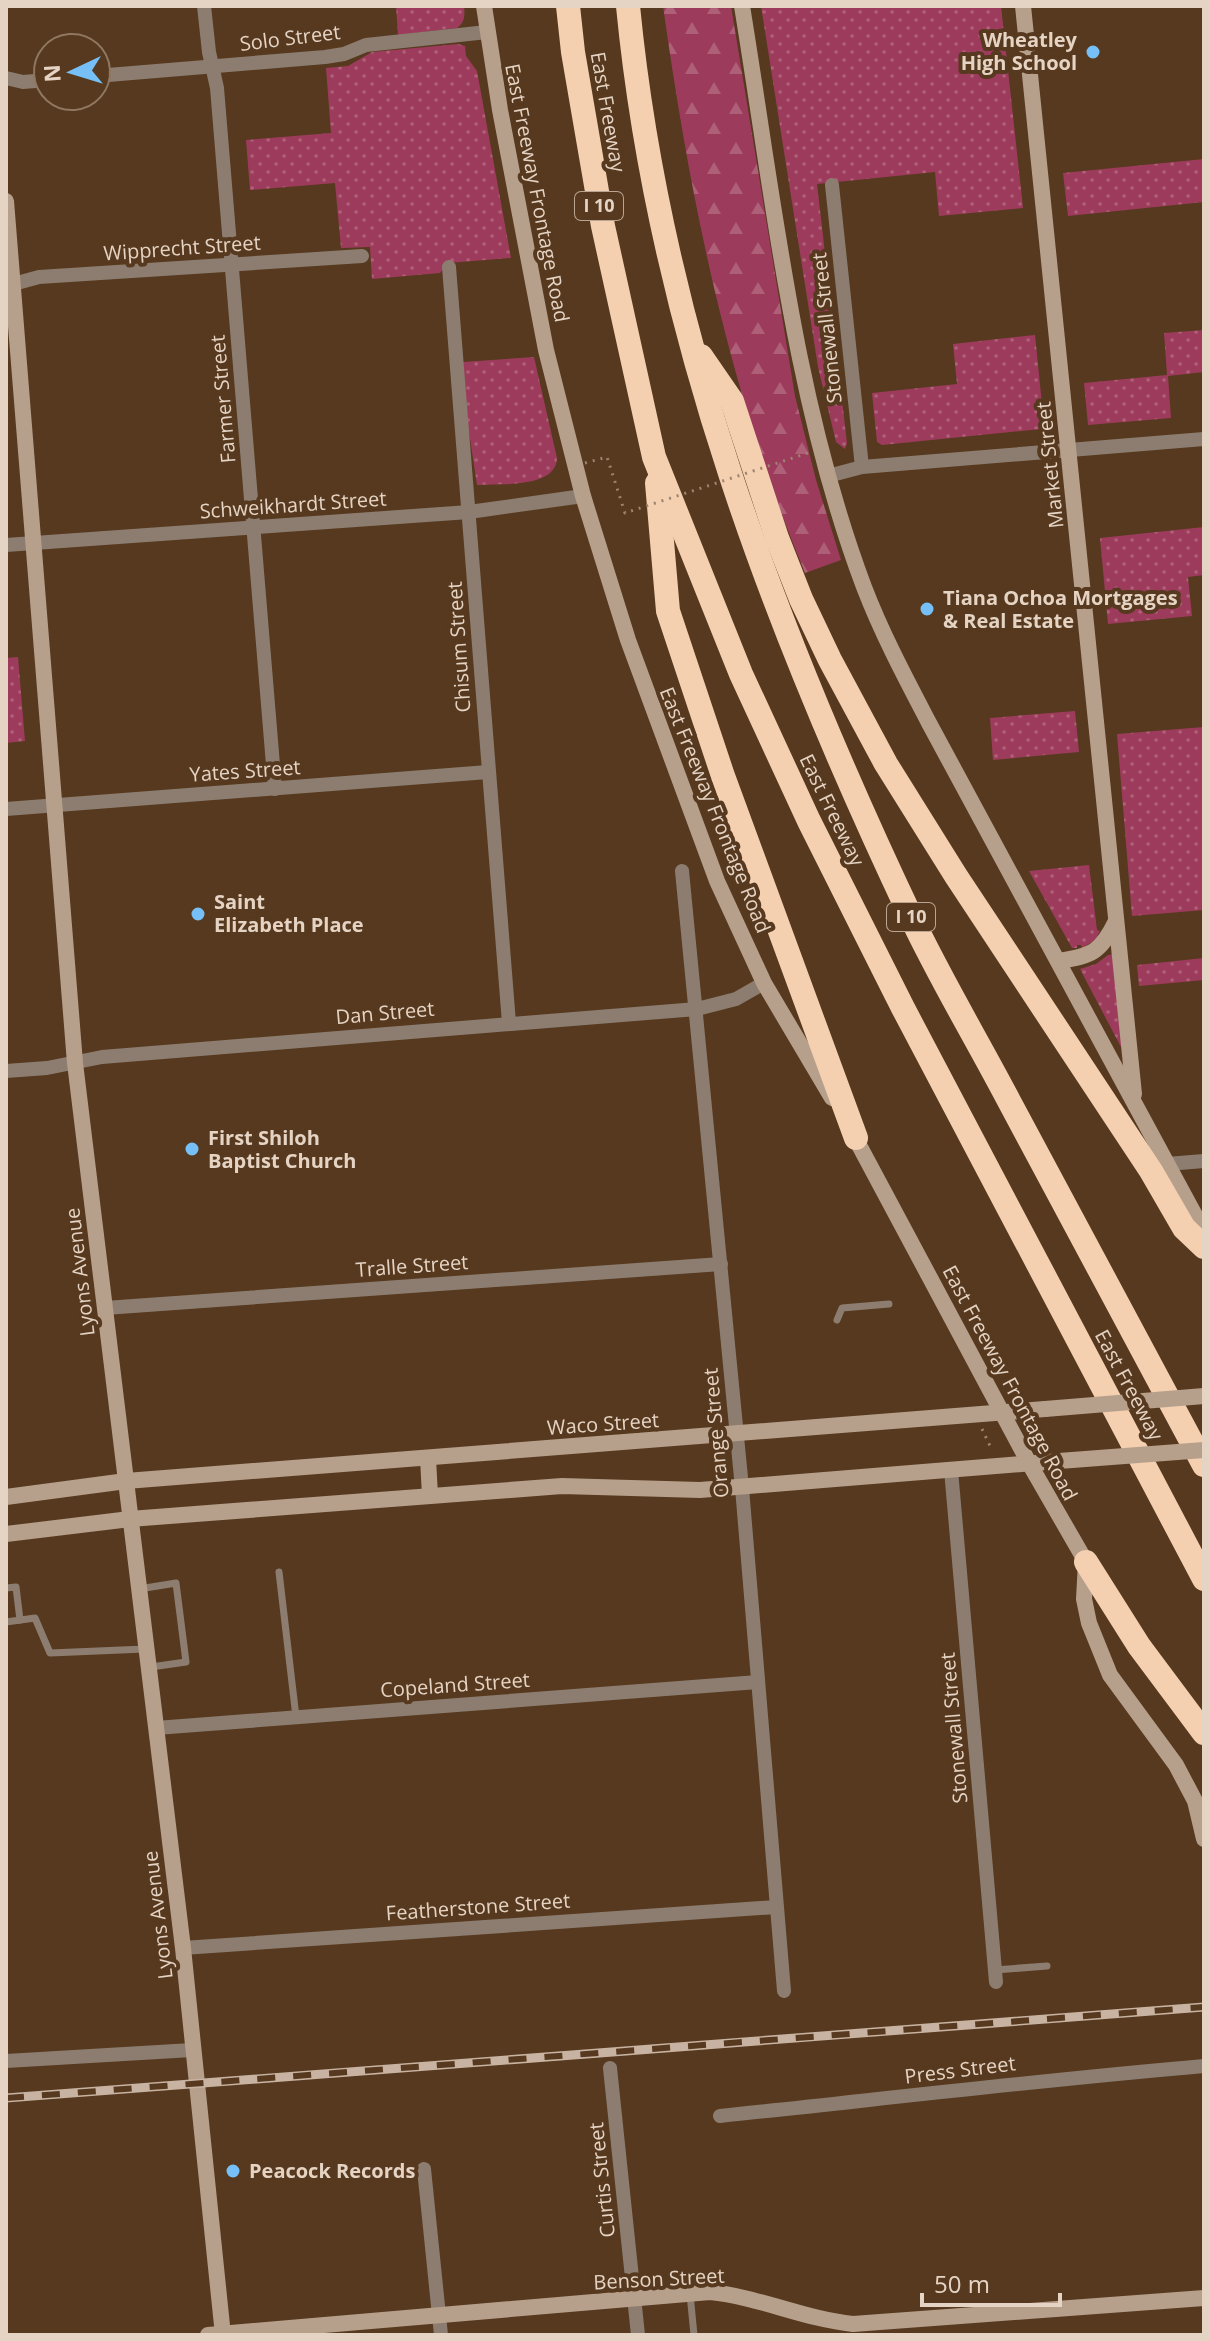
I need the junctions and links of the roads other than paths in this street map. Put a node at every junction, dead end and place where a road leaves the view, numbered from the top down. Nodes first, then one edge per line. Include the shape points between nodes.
1 (204, 6) edge
2 (484, 6) edge
3 (568, 6) edge
4 (628, 6) edge
5 (742, 6) edge
6 (1023, 6) edge
7 (487, 32) junction
8 (213, 66) junction
9 (112, 75) edge
10 (6, 78) edge
11 (32, 81) edge
12 (832, 185) dead end
13 (6, 201) edge
14 (362, 256) dead end
15 (232, 265) junction
16 (449, 267) dead end
17 (10, 286) edge
18 (689, 338) junction
19 (1204, 439) edge
20 (1069, 450) junction
21 (654, 457) junction
22 (862, 467) junction
23 (828, 476) junction
24 (583, 496) junction
25 (469, 512) junction
26 (254, 528) junction
27 (34, 544) junction
28 (6, 545) edge
29 (488, 772) junction
30 (275, 789) junction
31 (55, 805) junction
32 (6, 809) edge
33 (682, 871) dead end
34 (1117, 920) junction
35 (1059, 961) junction
36 (764, 983) junction
37 (697, 1009) junction
38 (509, 1023) junction
39 (75, 1063) junction
40 (6, 1071) edge
41 (1135, 1103) junction
42 (856, 1138) junction
43 (1204, 1161) edge
44 (1167, 1164) junction
45 (1204, 1232) edge
46 (1204, 1247) edge
47 (721, 1264) junction
48 (889, 1304) dead end
49 (105, 1308) junction
50 (837, 1320) dead end
51 (1204, 1396) edge
52 (1002, 1412) junction
53 (736, 1434) junction
54 (1204, 1450) edge
55 (428, 1458) junction
56 (1029, 1463) junction
57 (1204, 1465) edge
58 (951, 1470) junction
59 (126, 1481) junction
60 (742, 1488) junction
61 (430, 1496) junction
62 (6, 1497) edge
63 (130, 1519) junction
64 (6, 1534) edge
65 (1086, 1562) junction
66 (279, 1572) dead end
67 (1204, 1579) edge
68 (6, 1588) edge
69 (139, 1589) junction
70 (20, 1620) junction
71 (6, 1622) edge
72 (145, 1649) junction
73 (148, 1667) junction
74 (758, 1682) junction
75 (296, 1717) junction
76 (156, 1728) junction
77 (1204, 1733) edge
78 (1204, 1839) edge
79 (776, 1907) junction
80 (183, 1948) junction
81 (1047, 1966) dead end
82 (996, 1976) joint
83 (784, 1991) dead end
84 (192, 2050) junction
85 (6, 2061) edge
86 (1204, 2066) edge
87 (610, 2068) dead end
88 (720, 2116) dead end
89 (424, 2169) dead end
90 (690, 2294) junction
91 (635, 2298) junction
92 (1204, 2298) edge
93 (439, 2315) junction
94 (218, 2335) edge
95 (441, 2335) edge
96 (638, 2335) edge
97 (694, 2335) edge

1 - 8 street, Farmer Street
2 - 7 main road, East Freeway Frontage Road
3 - 21 highway, East Freeway / I 10 via 603,226
4 - 18 highway, East Freeway / I 10 via 642,117
5 - 23 main road via 799,357
6 - 20 main road, Market Street
7 - 8 street, Solo Street via 366,45 325,57
7 - 24 main road, East Freeway Frontage Road via 546,350
8 - 9 street, Solo Street
8 - 15 street, Farmer Street
10 - 11 street
12 - 22 street, Stonewall Street
13 - 17 main road, Lyons Avenue
14 - 15 street, Wipprecht Street
15 - 17 street, Wipprecht Street via 39,277
15 - 26 street, Farmer Street
16 - 25 street, Chisum Street
17 - 27 main road, Lyons Avenue
18 - 46 highway via 732,401 801,599 886,764 1184,1228
18 - 57 highway, East Freeway / I 10 via 776,608 913,921
19 - 20 street
20 - 22 street
20 - 34 main road, Market Street
21 - 42 highway via 668,611
21 - 67 highway, East Freeway / I 10 via 741,674 809,821
22 - 23 street
23 - 35 main road via 864,587 894,657
24 - 25 street, Schweikhardt Street
24 - 36 main road, East Freeway Frontage Road via 673,766
25 - 26 street, Schweikhardt Street
25 - 29 street, Chisum Street
26 - 27 street, Schweikhardt Street
26 - 30 street, Farmer Street
27 - 28 street, Schweikhardt Street
27 - 31 main road, Lyons Avenue
29 - 30 street, Yates Street
29 - 38 street, Chisum Street
30 - 31 street, Yates Street
31 - 32 street, Yates Street
31 - 39 main road, Lyons Avenue
33 - 37 street, Orange Street
34 - 35 main road via 1099,948
34 - 41 main road, Market Street
35 - 41 main road
36 - 37 street, Dan Street via 736,999
36 - 42 main road, East Freeway Frontage Road
37 - 38 street, Dan Street
37 - 47 street, Orange Street
38 - 39 street, Dan Street
39 - 40 street, Dan Street
39 - 49 main road, Lyons Avenue
41 - 44 main road
42 - 52 main road, East Freeway Frontage Road
43 - 44 street
44 - 45 main road
47 - 49 street, Tralle Street
47 - 53 street, Orange Street
48 - 50 lane via 842,1308
49 - 59 main road, Lyons Avenue
51 - 52 main road, Waco Street, bridge
52 - 53 main road, Waco Street
52 - 56 main road, East Freeway Frontage Road
53 - 55 main road, Waco Street
53 - 60 street, Orange Street
54 - 56 main road, bridge
55 - 59 main road, Waco Street
55 - 61 main road
56 - 58 main road
56 - 65 main road, East Freeway Frontage Road
58 - 60 main road
58 - 82 street, Stonewall Street
59 - 62 main road, Waco Street
59 - 63 main road, Lyons Avenue
60 - 61 main road via 562,1486
60 - 74 street, Orange Street
61 - 63 main road
63 - 64 main road
63 - 69 main road, Lyons Avenue
65 - 77 highway via 1139,1646
65 - 78 main road via 1089,1623 1110,1675 1176,1765 1195,1801
66 - 75 lane
68 - 70 lane via 16,1587
69 - 72 main road, Lyons Avenue
69 - 73 lane via 176,1583 186,1662
70 - 71 lane
70 - 72 lane via 35,1618 50,1653
72 - 73 main road, Lyons Avenue
73 - 76 main road, Lyons Avenue
74 - 75 street, Copeland Street
74 - 79 street, Orange Street
75 - 76 street, Copeland Street
76 - 80 main road, Lyons Avenue
79 - 80 street, Featherstone Street
79 - 83 street, Orange Street
80 - 84 main road, Lyons Avenue
81 - 82 lane
84 - 85 street
84 - 94 main road, Lyons Avenue
86 - 88 street, Press Street
87 - 91 street, Curtis Street
89 - 93 street
90 - 91 main road, Benson Street
90 - 92 main road, Benson Street via 733,2294 853,2324
90 - 97 lane
91 - 93 main road, Benson Street
91 - 96 street, Curtis Street
93 - 94 main road, Benson Street
93 - 95 street

